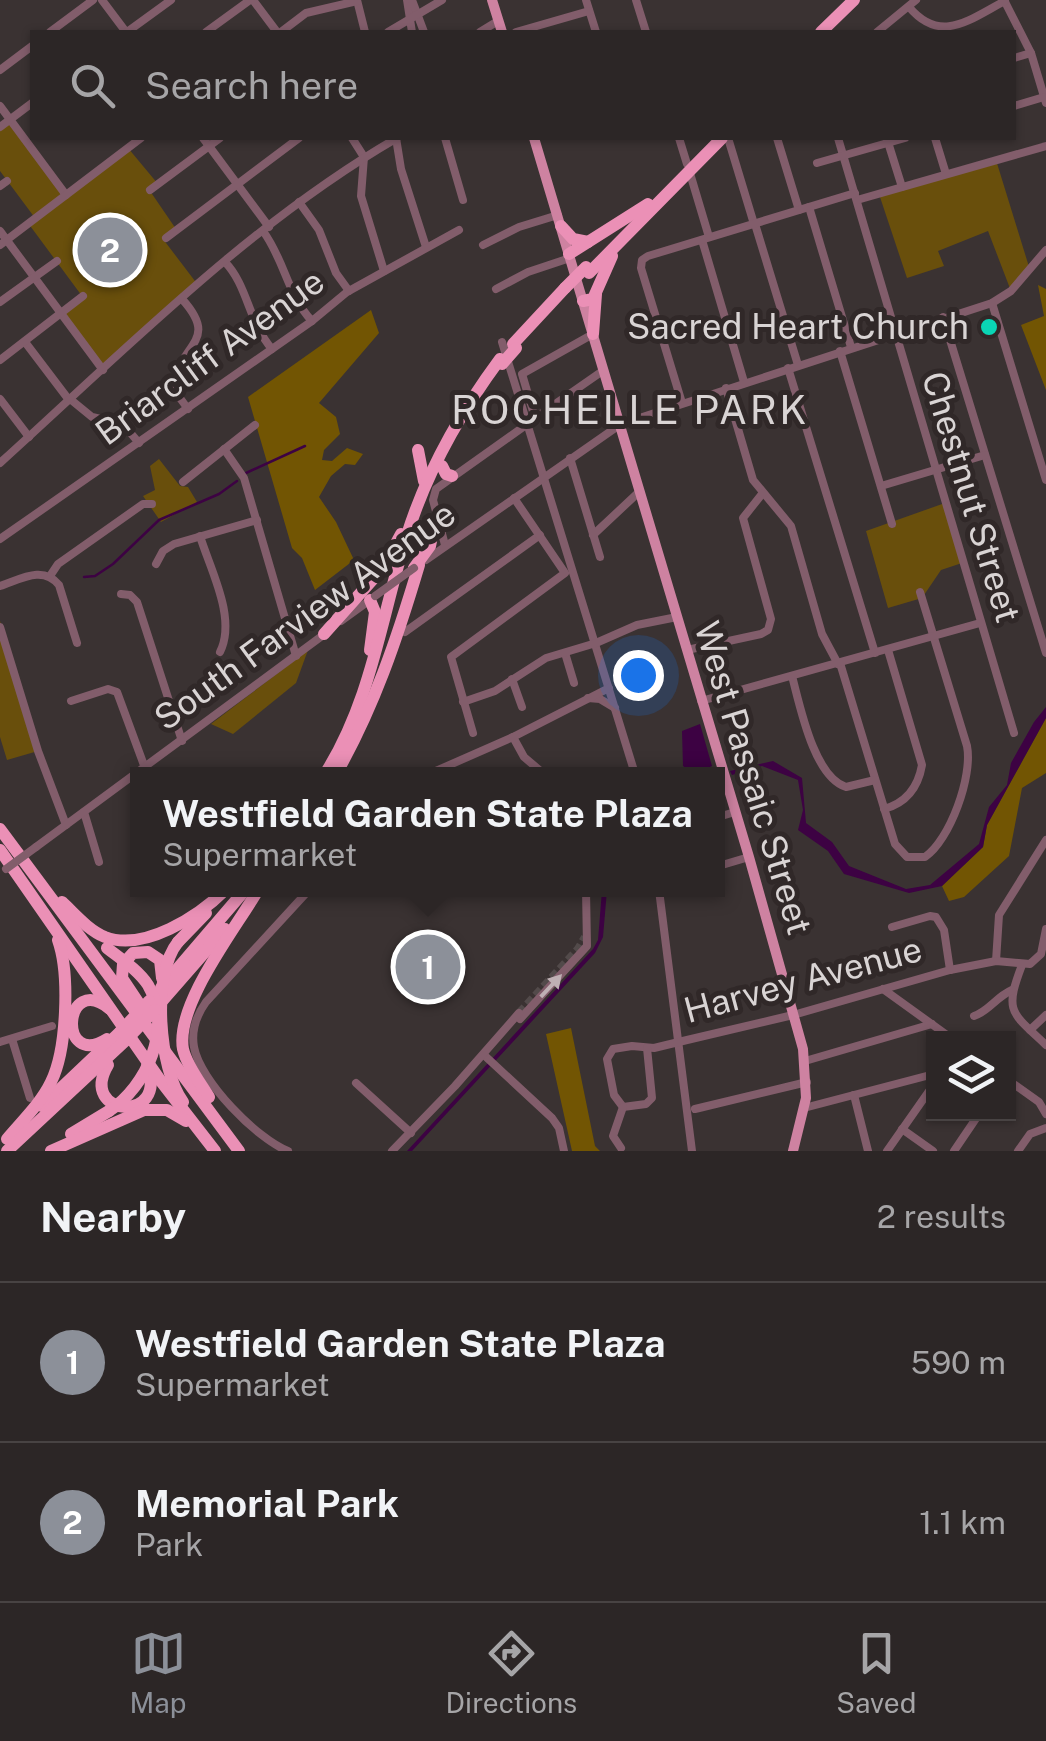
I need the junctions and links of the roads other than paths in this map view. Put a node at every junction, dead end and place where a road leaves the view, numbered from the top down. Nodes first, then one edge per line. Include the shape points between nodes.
1 (93, 0) edge
2 (102, 0) edge
3 (170, 0) edge
4 (251, 0) edge
5 (357, 0) edge
6 (409, 0) edge
7 (442, 0) edge
8 (492, 0) edge
9 (586, 0) edge
10 (636, 0) edge
11 (857, 0) edge
12 (1005, 0) edge
13 (912, 3) edge
14 (589, 10) junction
15 (414, 17) junction
16 (500, 27) edge
17 (53, 30) edge
18 (124, 30) edge
19 (129, 30) edge
20 (209, 30) edge
21 (277, 30) edge
22 (282, 30) edge
23 (364, 30) edge
24 (391, 30) edge
25 (412, 30) edge
26 (423, 30) edge
27 (523, 30) edge
28 (595, 30) edge
29 (645, 30) edge
30 (826, 30) edge
31 (879, 30) edge
32 (30, 48) edge
33 (1032, 53) junction
34 (1016, 57) edge
35 (0, 70) edge
36 (1045, 100) edge
37 (30, 105) edge
38 (0, 106) edge
39 (1016, 106) edge
40 (10, 120) junction
41 (0, 127) edge
42 (138, 140) edge
43 (296, 140) edge
44 (353, 140) edge
45 (393, 140) edge
46 (396, 140) edge
47 (445, 140) edge
48 (535, 140) edge
49 (680, 140) edge
50 (719, 140) edge
51 (722, 140) edge
52 (778, 140) edge
53 (839, 140) edge
54 (888, 140) edge
55 (936, 140) edge
56 (206, 142) edge
57 (1046, 146) edge
58 (843, 156) junction
59 (364, 157) junction
60 (817, 163) dead end
61 (688, 167) junction
62 (946, 174) junction
63 (237, 184) junction
64 (902, 187) junction
65 (150, 190) dead end
66 (66, 194) junction
67 (856, 197) junction
68 (463, 200) dead end
69 (299, 202) junction
70 (809, 207) junction
71 (648, 208) junction
72 (799, 210) junction
73 (560, 221) junction
74 (755, 224) junction
75 (266, 229) junction
76 (459, 230) dead end
77 (0, 232) edge
78 (166, 238) dead end
79 (706, 239) junction
80 (591, 242) junction
81 (3, 243) edge
82 (483, 245) dead end
83 (426, 247) junction
84 (1046, 250) edge
85 (570, 256) junction
86 (57, 261) dead end
87 (226, 262) junction
88 (384, 271) junction
89 (34, 277) junction
90 (496, 289) dead end
91 (348, 291) junction
92 (83, 296) dead end
93 (590, 298) junction
94 (182, 299) junction
95 (0, 302) edge
96 (992, 303) junction
97 (62, 314) junction
98 (943, 317) junction
99 (312, 321) junction
100 (894, 333) junction
101 (593, 334) junction
102 (24, 342) junction
103 (510, 345) junction
104 (851, 347) junction
105 (272, 349) junction
106 (840, 350) junction
107 (0, 360) edge
108 (501, 362) junction
109 (793, 366) junction
110 (104, 370) junction
111 (604, 370) junction
112 (744, 382) junction
113 (726, 388) junction
114 (0, 399) edge
115 (70, 400) junction
116 (682, 403) junction
117 (188, 409) junction
118 (526, 424) junction
119 (621, 424) junction
120 (256, 425) dead end
121 (1046, 436) edge
122 (29, 437) junction
123 (447, 440) junction
124 (1034, 440) junction
125 (139, 443) junction
126 (224, 448) junction
127 (986, 456) junction
128 (570, 458) junction
129 (0, 463) edge
130 (560, 465) junction
131 (445, 468) junction
132 (934, 470) junction
133 (545, 476) junction
134 (1046, 480) edge
135 (183, 482) dead end
136 (530, 486) junction
137 (881, 486) junction
138 (640, 491) junction
139 (762, 494) junction
140 (552, 497) junction
141 (514, 498) junction
142 (424, 499) junction
143 (152, 504) dead end
144 (256, 520) junction
145 (892, 524) dead end
146 (540, 535) junction
147 (593, 535) junction
148 (200, 536) junction
149 (0, 539) edge
150 (446, 545) junction
151 (600, 557) dead end
152 (413, 563) junction
153 (156, 564) dead end
154 (50, 576) junction
155 (0, 586) edge
156 (920, 592) dead end
157 (121, 594) dead end
158 (372, 598) junction
159 (677, 617) junction
160 (980, 623) junction
161 (0, 627) edge
162 (405, 632) dead end
163 (324, 634) junction
164 (934, 636) junction
165 (77, 642) dead end
166 (596, 643) junction
167 (687, 650) junction
168 (888, 650) junction
169 (220, 652) dead end
170 (566, 653) junction
171 (876, 653) junction
172 (1046, 653) edge
173 (296, 656) junction
174 (839, 664) junction
175 (792, 676) junction
176 (512, 679) junction
177 (574, 683) dead end
178 (609, 688) junction
179 (588, 698) junction
180 (71, 701) dead end
181 (700, 701) junction
182 (463, 702) junction
183 (522, 708) dead end
184 (615, 708) junction
185 (473, 733) dead end
186 (1014, 734) dead end
187 (513, 737) junction
188 (182, 741) junction
189 (145, 767) edge
190 (146, 767) edge
191 (338, 767) edge
192 (338, 767) edge
193 (339, 767) edge
194 (445, 767) edge
195 (538, 767) edge
196 (632, 767) edge
197 (720, 767) edge
198 (130, 779) edge
199 (875, 780) junction
200 (725, 782) edge
201 (884, 809) junction
202 (84, 812) junction
203 (735, 812) junction
204 (725, 815) edge
205 (66, 825) junction
206 (2, 840) edge
207 (1046, 840) edge
208 (749, 856) junction
209 (99, 862) dead end
210 (725, 863) edge
211 (3, 871) edge
212 (217, 897) edge
213 (220, 897) edge
214 (238, 897) edge
215 (250, 897) edge
216 (253, 897) edge
217 (302, 897) edge
218 (586, 897) edge
219 (660, 897) edge
220 (55, 907) junction
221 (588, 926) junction
222 (892, 927) dead end
223 (1046, 929) edge
224 (585, 937) tunnel mouth
225 (996, 961) junction
226 (1022, 965) junction
227 (950, 970) junction
228 (882, 989) junction
229 (1012, 990) junction
230 (151, 1003) junction
231 (912, 1010) junction
232 (519, 1013) tunnel mouth
233 (793, 1014) junction
234 (1046, 1014) edge
235 (974, 1016) dead end
236 (119, 1017) junction
237 (511, 1024) junction
238 (932, 1024) junction
239 (52, 1026) dead end
240 (910, 1030) junction
241 (1030, 1030) junction
242 (942, 1031) edge
243 (123, 1036) junction
244 (12, 1039) junction
245 (0, 1042) edge
246 (678, 1042) junction
247 (1046, 1045) edge
248 (648, 1048) junction
249 (143, 1054) junction
250 (486, 1057) junction
251 (805, 1061) junction
252 (926, 1076) edge
253 (807, 1082) junction
254 (356, 1083) dead end
255 (1016, 1086) edge
256 (854, 1095) junction
257 (926, 1095) edge
258 (208, 1097) junction
259 (30, 1098) dead end
260 (623, 1107) junction
261 (804, 1108) junction
262 (695, 1109) dead end
263 (1046, 1114) edge
264 (974, 1121) edge
265 (1046, 1128) edge
266 (902, 1129) junction
267 (409, 1136) junction
268 (4, 1145) edge
269 (621, 1148) dead end
270 (397, 1150) edge
271 (869, 1150) edge
272 (48, 1151) edge
273 (217, 1151) edge
274 (230, 1151) edge
275 (239, 1151) edge
276 (249, 1151) edge
277 (288, 1151) edge
278 (564, 1151) edge
279 (692, 1151) edge
280 (792, 1151) edge
281 (887, 1151) edge
282 (933, 1151) edge
283 (954, 1151) edge
284 (1018, 1151) edge

1 - 17 street
2 - 18 street
3 - 19 street
4 - 20 street
4 - 21 street
5 - 22 street via 306,14
5 - 23 street
6 - 15 street
7 - 15 street
8 - 16 main road
9 - 14 street
10 - 29 street
11 - 30 highway
12 - 13 street via 946,27 928,24
12 - 33 street
13 - 31 street
14 - 27 street
14 - 28 street
15 - 24 street
15 - 25 street
15 - 26 street
32 - 35 street
33 - 34 street
33 - 36 street
36 - 39 street
37 - 40 street
38 - 40 street
40 - 41 street
40 - 66 street
42 - 66 street
43 - 63 street
44 - 59 street
45 - 59 street
46 - 83 street
47 - 68 street
48 - 73 main road
49 - 61 street
50 - 61 highway
51 - 74 street
52 - 72 street
53 - 58 street, Chestnut Street
54 - 58 street
54 - 64 street
55 - 62 street
56 - 63 street
56 - 65 street
57 - 62 street
58 - 60 street
58 - 67 street, Chestnut Street
59 - 69 street
59 - 88 street via 361,196
61 - 71 highway
61 - 79 street
62 - 64 street
63 - 75 street
63 - 78 street
64 - 67 street
66 - 81 street
67 - 70 street
67 - 100 street, Chestnut Street
69 - 75 street
69 - 91 street
70 - 72 street
70 - 104 street
71 - 80 highway
71 - 93 highway
71 - 103 highway, bridge
72 - 74 street
73 - 80 highway via 578,242
73 - 82 street via 519,227
73 - 85 main road
74 - 79 street
74 - 109 street
75 - 87 street
75 - 99 street
76 - 83 street, Briarcliff Avenue
77 - 81 street
79 - 112 street
79 - 116 street via 642,260
80 - 85 highway
81 - 89 street
83 - 88 street, Briarcliff Avenue
84 - 96 street
85 - 90 street
85 - 93 main road
86 - 89 street
87 - 94 street
87 - 105 street
88 - 91 street, Briarcliff Avenue
89 - 95 street
89 - 97 street
91 - 99 street, Briarcliff Avenue
92 - 97 street
93 - 101 highway
94 - 110 street
94 - 117 street via 200,328 174,379
96 - 98 street, South Farview Avenue
96 - 124 street
97 - 102 street
97 - 110 street
98 - 100 street, South Farview Avenue
98 - 127 street
99 - 105 street, Briarcliff Avenue
100 - 104 street, South Farview Avenue
100 - 132 street, Chestnut Street
101 - 111 main road, West Passaic Street
101 - 111 street via 522,374 535,418
102 - 107 street
102 - 115 street
103 - 108 highway, bridge
103 - 118 street
104 - 106 street, South Farview Avenue
105 - 117 street, Briarcliff Avenue
106 - 109 street, South Farview Avenue
106 - 137 street
108 - 123 highway
108 - 131 highway
109 - 112 street, South Farview Avenue
109 - 171 street
110 - 115 street
111 - 119 main road, West Passaic Street
112 - 113 street, South Farview Avenue
113 - 116 street, South Farview Avenue
113 - 139 street
114 - 122 street
115 - 122 street
115 - 125 street via 92,417 123,424
116 - 119 street, South Farview Avenue
117 - 125 street, Briarcliff Avenue
118 - 131 street
118 - 133 street
119 - 128 street, South Farview Avenue
119 - 138 main road, West Passaic Street
120 - 126 street
121 - 124 street
122 - 129 street
123 - 142 highway
123 - 142 highway via 430,457 418,450
124 - 134 street
125 - 149 street, Briarcliff Avenue
126 - 135 street
126 - 144 street via 240,470
127 - 132 street
127 - 172 street
128 - 130 street, South Farview Avenue
128 - 147 street
130 - 133 street, South Farview Avenue
130 - 140 street
131 - 142 highway
131 - 152 highway
132 - 137 street
132 - 160 street, Chestnut Street
133 - 136 street, South Farview Avenue
133 - 140 street
136 - 140 street
136 - 141 street, South Farview Avenue
137 - 145 street
138 - 147 street
138 - 159 main road, West Passaic Street
139 - 167 street via 742,518 770,626 761,634
139 - 174 street via 791,526 822,634
140 - 166 street
141 - 146 street
141 - 150 street, South Farview Avenue
142 - 150 street
142 - 163 highway via 382,569
142 - 191 highway
143 - 154 street via 58,564
144 - 148 street
144 - 173 street
146 - 162 street
146 - 182 street via 565,574 455,653 450,663
147 - 151 street
148 - 153 street via 169,546
148 - 169 street via 224,611
150 - 152 street, South Farview Avenue
152 - 158 street, South Farview Avenue, bridge
152 - 193 highway via 394,651
154 - 155 street
154 - 165 street
156 - 164 street
157 - 188 street via 137,602
158 - 163 street, South Farview Avenue
158 - 192 highway via 370,648
159 - 166 street
159 - 167 main road, West Passaic Street
160 - 164 street
160 - 186 street, Chestnut Street
161 - 205 street
163 - 173 street, South Farview Avenue
164 - 168 street
164 - 201 street via 967,746 968,778 936,847 925,856 900,852
166 - 170 street
166 - 178 street
167 - 181 main road, West Passaic Street
168 - 171 street
168 - 201 street via 922,764 908,797
170 - 176 street
170 - 177 street
171 - 174 street
173 - 188 street, South Farview Avenue
174 - 175 street
174 - 199 street
175 - 181 street
175 - 199 street via 827,776 846,786
176 - 182 street
176 - 183 street
178 - 179 street
178 - 184 street
179 - 184 street
179 - 187 street
180 - 189 street via 117,692
181 - 197 main road, West Passaic Street
182 - 185 street
184 - 196 street
187 - 194 street
187 - 195 street
188 - 190 street, South Farview Avenue
198 - 202 street, South Farview Avenue
199 - 201 street
200 - 203 main road, West Passaic Street
202 - 205 street, South Farview Avenue
202 - 209 street
203 - 204 street
203 - 208 main road, West Passaic Street
205 - 211 street, South Farview Avenue, bridge
206 - 220 highway
206 - 220 highway
206 - 274 highway
207 - 225 street via 999,916
208 - 210 street
208 - 233 main road, West Passaic Street
212 - 220 highway via 151,936 130,940 101,935
213 - 273 highway, bridge via 178,942 162,986 171,1084
214 - 230 highway
215 - 230 highway
216 - 258 highway via 184,1022 185,1054
217 - 277 street via 206,1002 193,1032 197,1058 227,1101 259,1135
218 - 221 street
219 - 246 street
220 - 230 highway
220 - 236 highway
220 - 268 highway via 64,966 60,1057 47,1090
220 - 272 highway, bridge via 146,982 157,1018 146,1071 130,1095
220 - 275 highway
221 - 224 street
237 -> 221 street via 584,950
222 - 227 street via 936,917
223 - 226 street via 1038,958
225 - 226 street, Harvey Avenue
225 - 227 street, Harvey Avenue
226 - 229 street
227 - 228 street, Harvey Avenue
228 - 231 street
228 - 233 street, Harvey Avenue
229 - 235 street
229 - 241 street via 1012,1008
230 - 243 highway, bridge
230 - 258 highway
231 - 238 street
231 - 240 street
232 - 237 street
233 - 246 street, Harvey Avenue
233 - 251 main road, West Passaic Street
234 - 241 street
236 - 243 highway via 90,1001 75,1009 70,1024 88,1045
236 - 249 highway
237 - 250 street
238 - 240 street
238 - 242 street
239 - 244 street
240 - 251 street
241 - 247 street
243 - 249 highway via 102,1078 102,1092 112,1104 133,1107 148,1096
243 - 268 highway
244 - 245 street
244 - 259 street
246 - 248 street, Harvey Avenue
246 - 279 street
248 - 260 street via 652,1098
248 - 260 street, Harvey Avenue via 628,1046 607,1056
249 - 273 highway
250 - 267 street
250 - 278 street via 552,1118
251 - 253 main road, West Passaic Street
252 - 256 street
253 - 261 main road, West Passaic Street
253 - 262 street
254 - 267 street
255 - 263 street
256 - 261 street
256 - 271 street
257 - 266 street
258 - 276 highway
260 - 269 street via 613,1136
261 - 280 main road, West Passaic Street
264 - 283 street
265 - 284 street via 1030,1134
266 - 281 street
266 - 282 street
267 - 270 street
272 - 273 highway via 158,1108 182,1117

